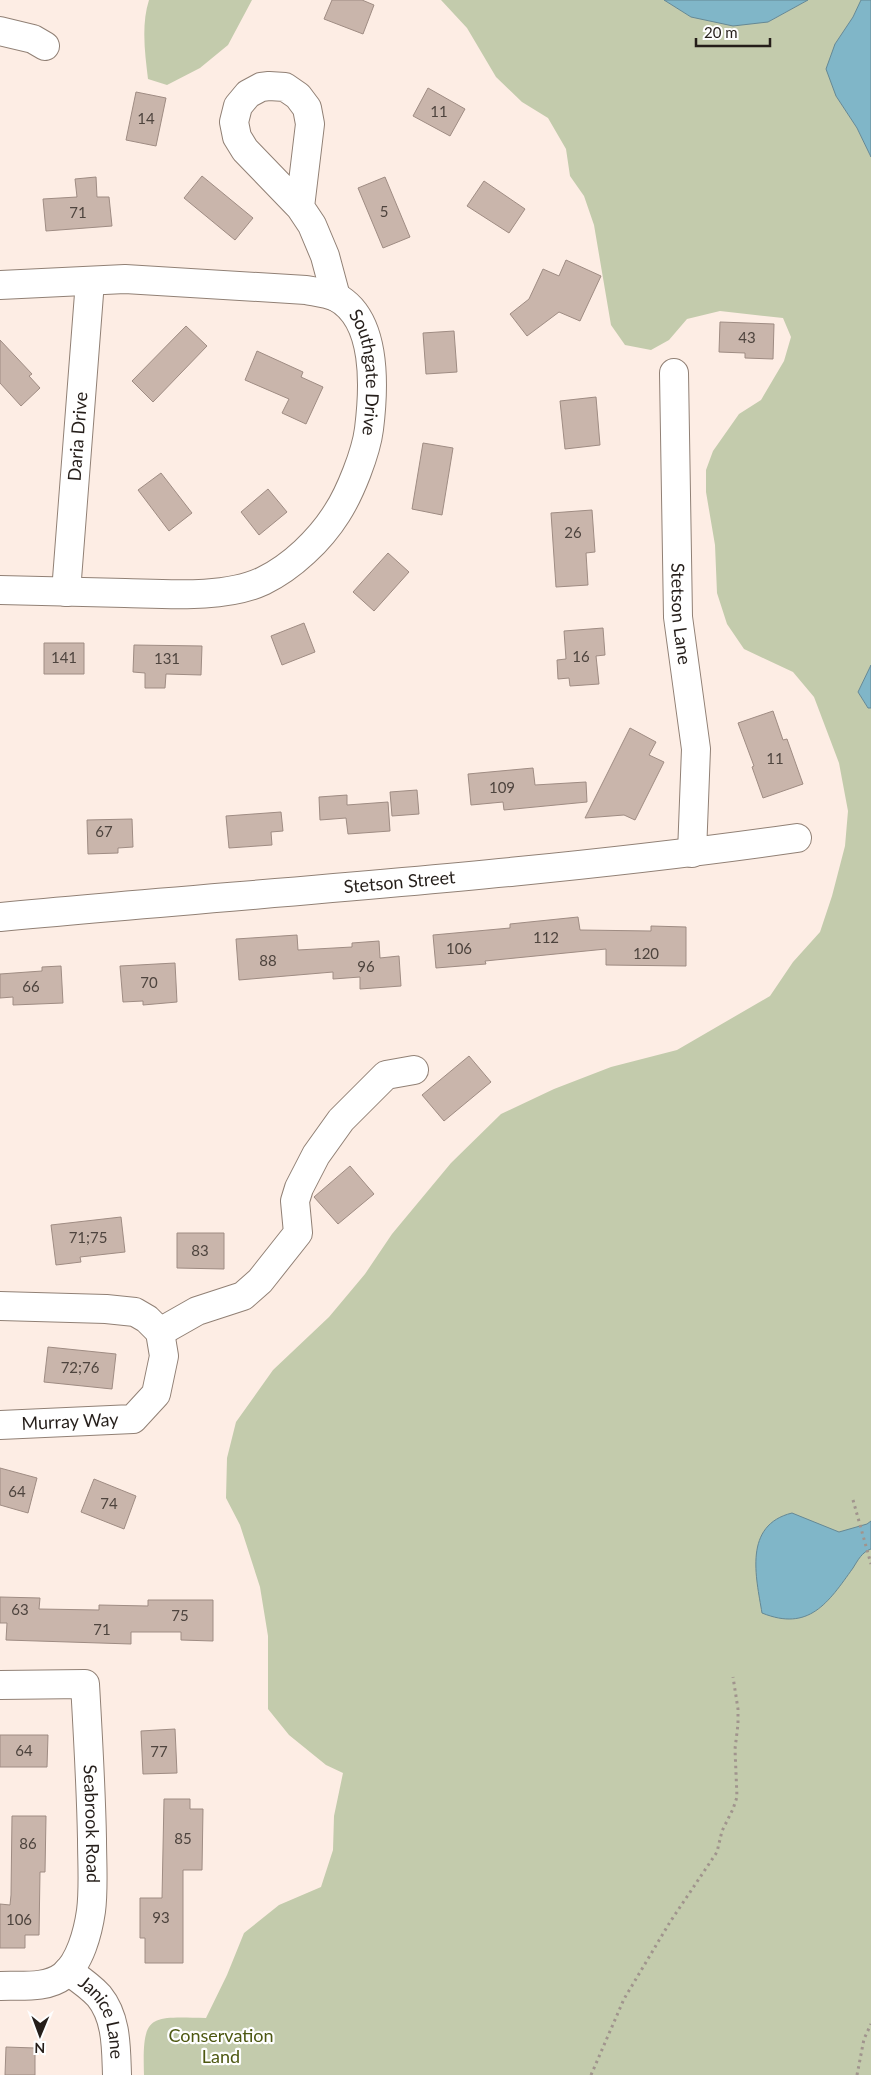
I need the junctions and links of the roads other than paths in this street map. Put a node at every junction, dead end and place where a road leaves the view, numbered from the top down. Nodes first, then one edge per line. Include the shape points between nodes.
1 (0, 31) edge
2 (45, 46) dead end
3 (300, 207) dead end
4 (90, 281) junction
5 (0, 285) edge
6 (336, 298) junction
7 (674, 373) dead end
8 (0, 590) edge
9 (66, 592) junction
10 (797, 838) dead end
11 (692, 853) junction
12 (0, 917) edge
13 (414, 1070) dead end
14 (0, 1306) edge
15 (160, 1332) junction
16 (0, 1425) edge
17 (0, 1685) edge
18 (68, 1971) junction
19 (0, 1986) edge
20 (117, 2075) edge

1 - 2 street via 33,39
3 - 6 street via 312,225 325,256
4 - 5 street, Southgate Drive
4 - 6 street, Southgate Drive via 306,290
4 - 9 street, Daria Drive
6 - 9 street, Southgate Drive via 354,313 366,336 373,375 369,430 356,475 338,513 306,552 263,581 228,591 182,595
7 - 11 street, Stetson Lane via 678,617 696,749
8 - 9 street, Southgate Drive
10 - 11 street, Stetson Street
11 - 12 street, Stetson Street via 411,882
13 - 15 street via 386,1075 341,1120 316,1155 297,1195 298,1233 260,1281 243,1296 197,1310
14 - 15 street via 106,1308 135,1312
15 - 16 street, Murray Way via 164,1356 156,1394 133,1419
17 - 18 street, Seabrook Road via 85,1684 92,1894 88,1928
18 - 19 street, Seabrook Road via 47,1984
18 - 20 street, Janice Lane via 98,1994 106,2006 114,2032

